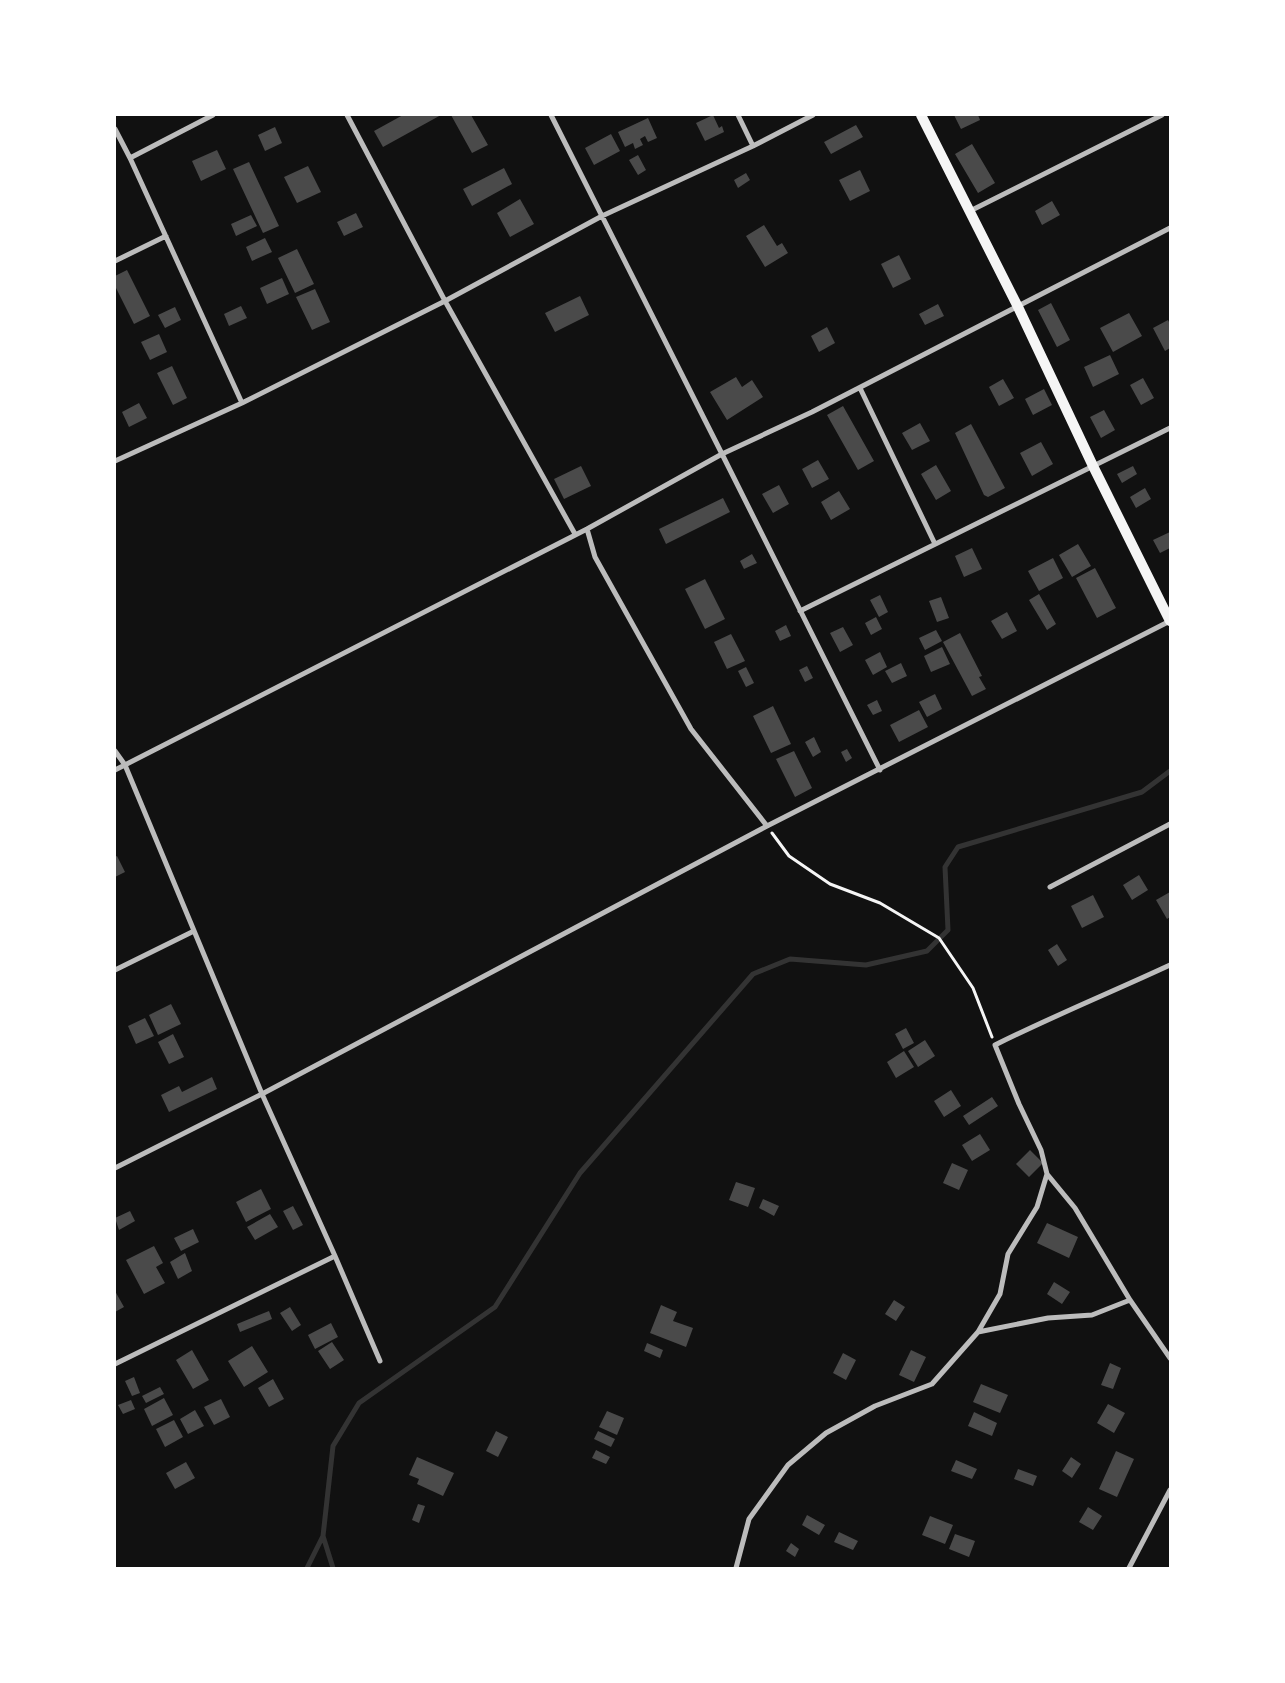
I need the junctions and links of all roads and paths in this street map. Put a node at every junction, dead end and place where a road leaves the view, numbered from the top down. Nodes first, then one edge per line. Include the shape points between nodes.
1 (213, 115) edge
2 (347, 115) edge
3 (551, 115) edge
4 (738, 115) edge
5 (813, 115) edge
6 (921, 115) edge
7 (1162, 115) edge
8 (115, 129) edge
9 (753, 146) junction
10 (130, 158) junction
11 (970, 211) junction
12 (602, 216) junction
13 (1170, 228) edge
14 (166, 236) junction
15 (115, 261) edge
16 (445, 301) junction
17 (1018, 307) junction
18 (860, 388) junction
19 (242, 403) junction
20 (1170, 428) edge
21 (722, 454) junction
22 (115, 461) edge
23 (1093, 466) junction
24 (587, 529) junction
25 (575, 534) junction
26 (935, 544) junction
27 (800, 611) junction
28 (1170, 621) edge
29 (115, 751) edge
30 (125, 765) junction
31 (115, 770) edge
32 (880, 770) junction
33 (1170, 824) edge
34 (767, 826) junction
35 (1050, 888) dead end
36 (194, 931) junction
37 (1170, 964) edge
38 (115, 970) edge
39 (995, 1045) junction
40 (262, 1094) junction
41 (115, 1168) edge
42 (1047, 1174) junction
43 (335, 1256) junction
44 (1130, 1300) junction
45 (978, 1332) junction
46 (1170, 1358) edge
47 (380, 1360) dead end
48 (115, 1364) edge
49 (1170, 1490) edge
50 (736, 1568) edge
51 (1129, 1568) edge

1 - 10 street
2 - 16 street
3 - 12 street
4 - 9 street
5 - 9 street
6 - 11 main road
7 - 11 street
8 - 10 street
9 - 12 street
10 - 14 street
11 - 17 main road
12 - 16 street
12 - 21 street
13 - 17 street
14 - 15 street
14 - 19 street
16 - 19 street
16 - 25 street
17 - 18 street
17 - 23 main road
18 - 21 street
18 - 26 street
19 - 22 street
20 - 23 street
21 - 24 street
21 - 27 street
23 - 26 street
23 - 28 main road
24 - 25 street
24 - 34 street via 595,557 691,729
25 - 30 street
26 - 27 street
27 - 32 street
28 - 32 street
29 - 30 street
30 - 31 street
30 - 36 street
32 - 34 street
33 - 35 street
34 - 39 path via 790,856 830,884 880,903 940,938 973,988
34 - 40 street
36 - 38 street
36 - 40 street
37 - 39 street
39 - 42 street via 1018,1104 1041,1150
40 - 41 street
40 - 43 street
42 - 44 street via 1075,1208
42 - 45 street via 1037,1208 1008,1254 1000,1294
43 - 47 street
43 - 48 street
44 - 45 street via 1092,1315 1048,1318
44 - 46 street
45 - 50 street via 932,1384 875,1406 826,1433 788,1465 749,1519
49 - 51 street

